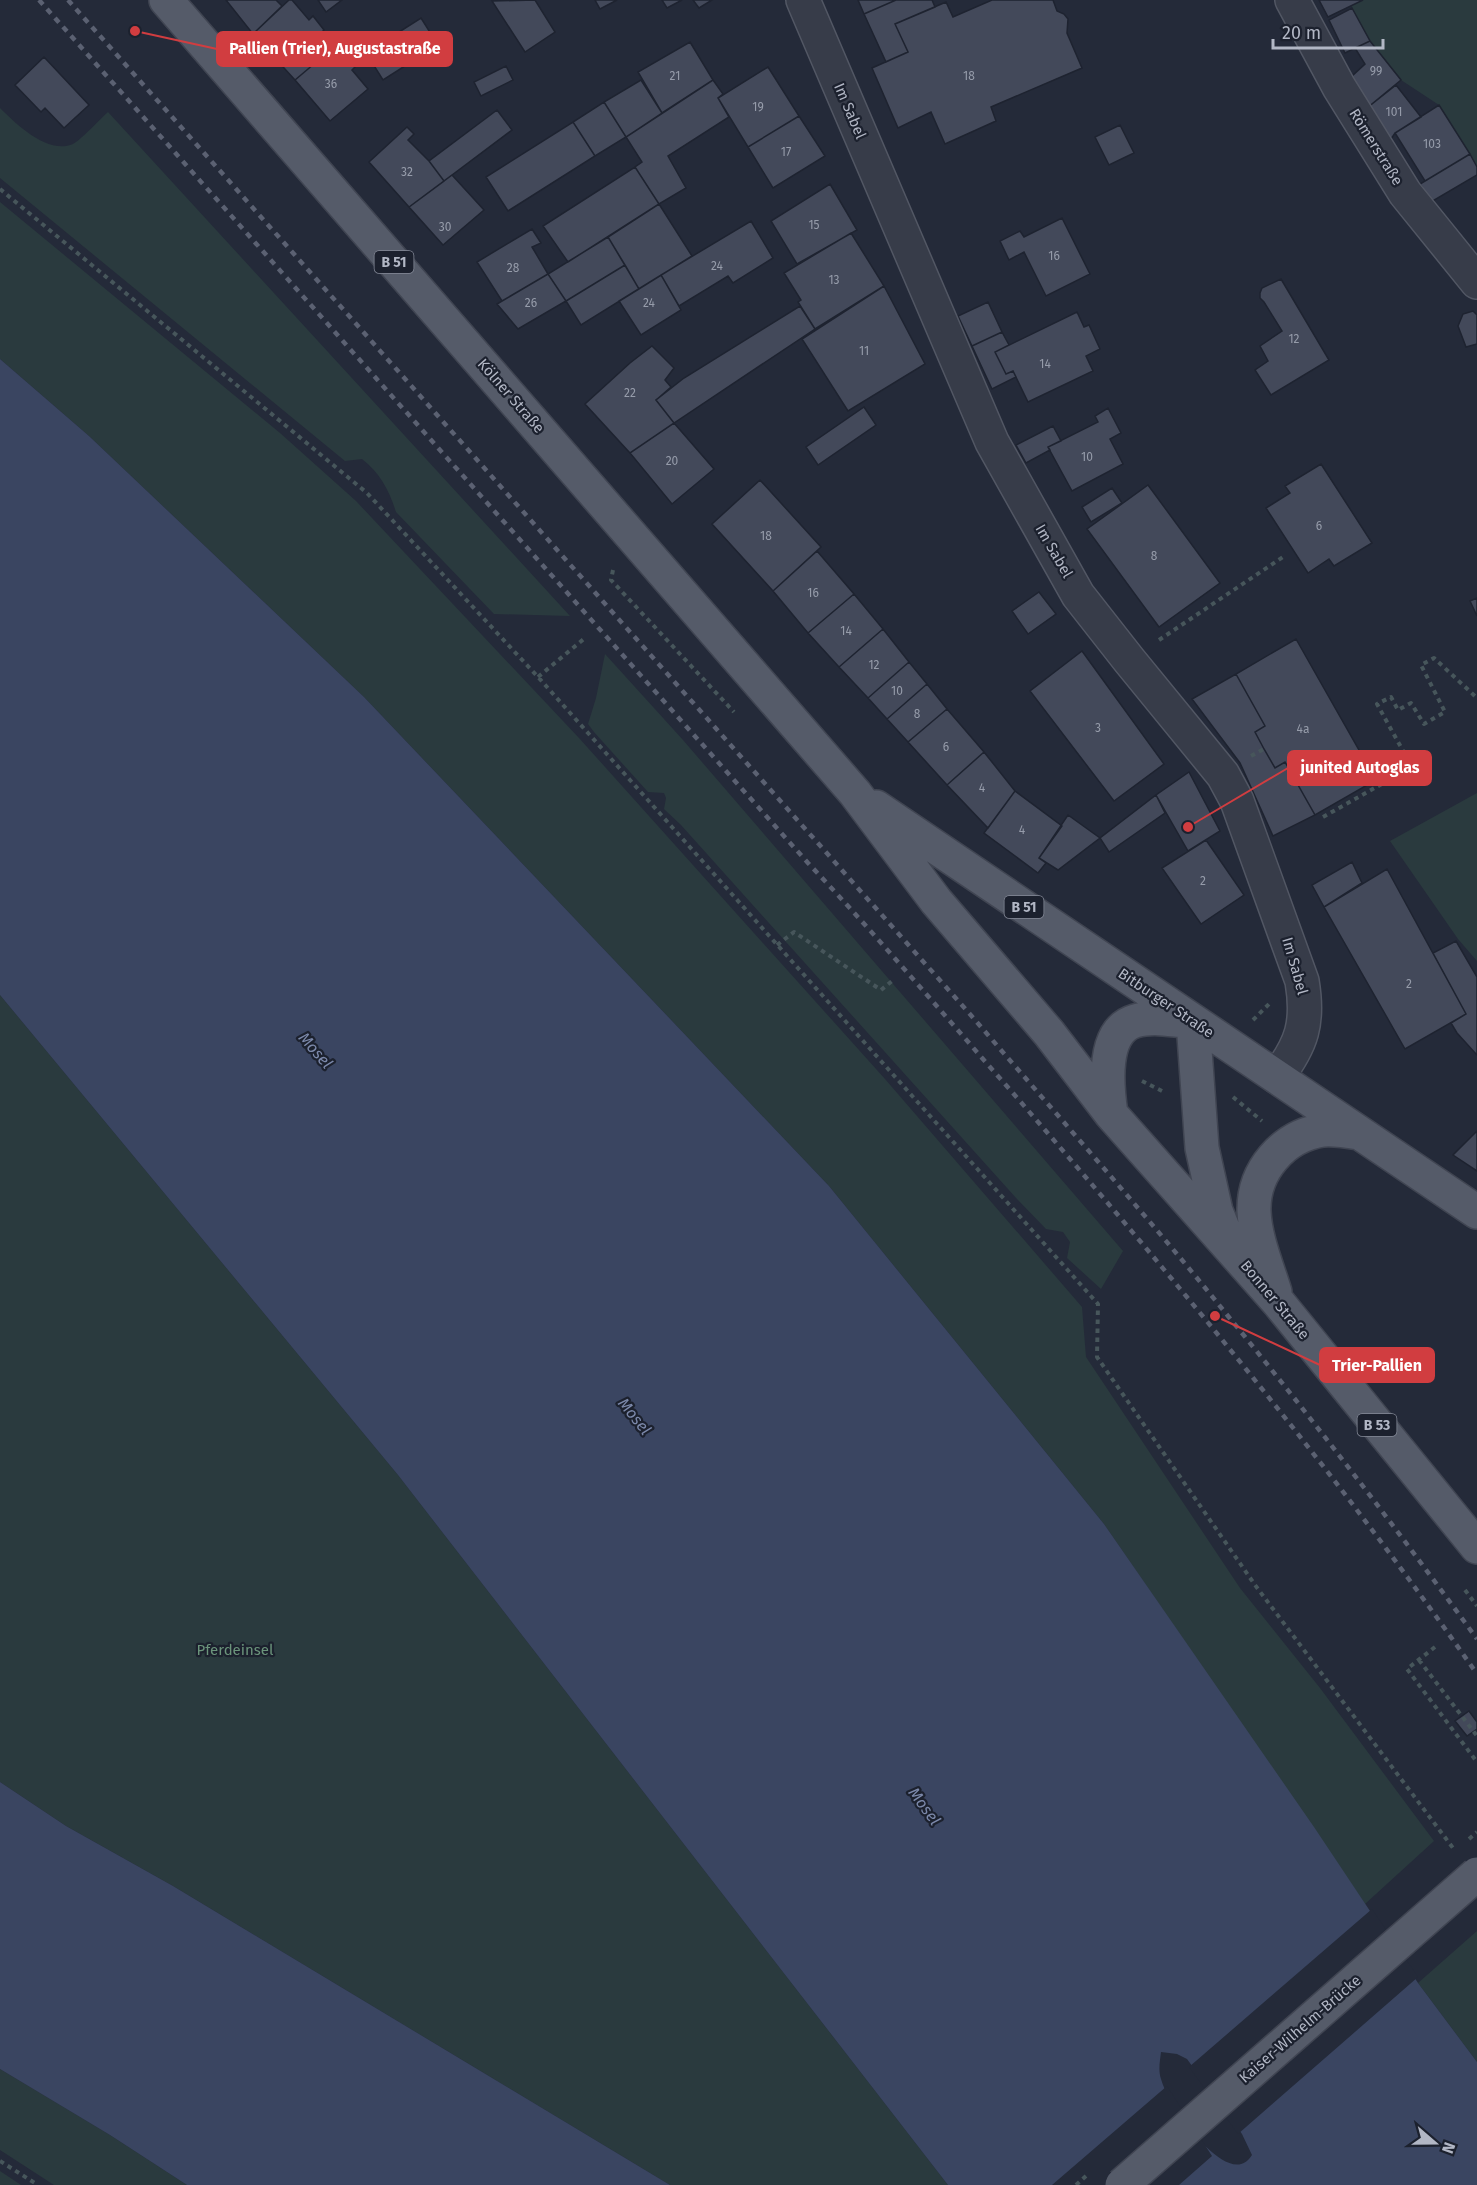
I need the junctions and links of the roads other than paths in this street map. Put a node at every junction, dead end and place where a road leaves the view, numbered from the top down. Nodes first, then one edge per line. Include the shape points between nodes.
1 (166, 0) edge
2 (803, 0) edge
3 (1292, 0) edge
4 (1477, 282) edge
5 (855, 793) junction
6 (1193, 1022) junction
7 (1277, 1077) junction
8 (1111, 1114) junction
9 (1362, 1134) junction
10 (1477, 1212) edge
11 (1234, 1251) junction
12 (1278, 1302) junction
13 (1477, 1547) edge
14 (1467, 1863) edge
15 (1122, 2185) edge

1 - 5 main road, Kölner Straße / B 51
2 - 7 street, Im Sabel via 992,442 1078,595 1223,775 1237,801 1302,981 1306,1010 1300,1039
3 - 4 street, Römerstraße via 1339,87 1405,193
5 - 6 main road, Bitburger Straße / B 51
5 - 8 main road, Bonner Straße via 936,901 1049,1033
6 - 7 main road, Bitburger Straße / B 51
6 - 8 main road via 1143,1020 1130,1023 1120,1032 1108,1070
6 - 11 main road via 1202,1149 1216,1211
7 - 9 main road, Bitburger Straße / B 51
8 - 11 main road, Bonner Straße / B 53
9 - 10 main road, Bitburger Straße / B 51
9 - 12 main road via 1336,1129 1300,1137 1272,1157 1264,1170 1256,1191 1255,1217
11 - 12 main road, Bonner Straße / B 53
12 - 13 main road, Bonner Straße / B 53
14 - 15 main road, Kaiser-Wilhelm-Brücke, bridge

